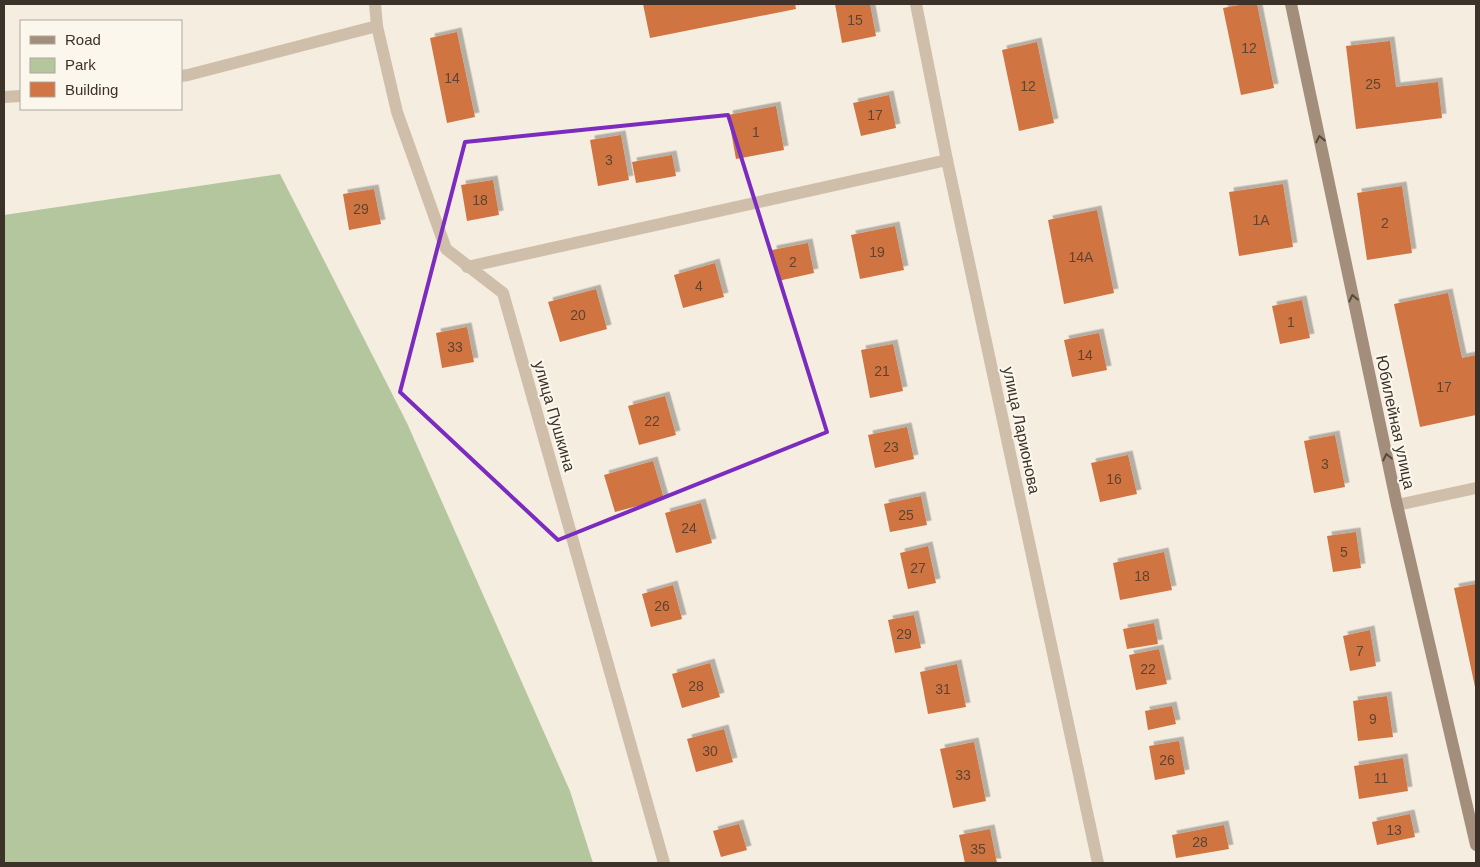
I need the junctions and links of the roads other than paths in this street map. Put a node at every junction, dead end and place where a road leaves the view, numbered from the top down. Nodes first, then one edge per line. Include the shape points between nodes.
1 (375, 4) edge
2 (916, 4) edge
3 (1291, 4) edge
4 (377, 26) junction
5 (182, 76) edge
6 (20, 96) edge
7 (4, 97) edge
8 (947, 160) junction
9 (467, 266) junction
10 (1476, 488) edge
11 (1397, 505) junction
12 (1476, 845) edge
13 (664, 863) edge
14 (1098, 863) edge

1 - 4 street, улица Пушкина
2 - 8 street, улица Ларионова
11 -> 3 street, Юбилейная улица
4 - 5 street
4 - 9 street, улица Пушкина via 397,112 446,249
6 - 7 street
8 - 9 street
8 - 14 street, улица Ларионова
9 - 13 street, улица Пушкина via 503,293
10 - 11 street
11 - 12 street, Юбилейная улица

